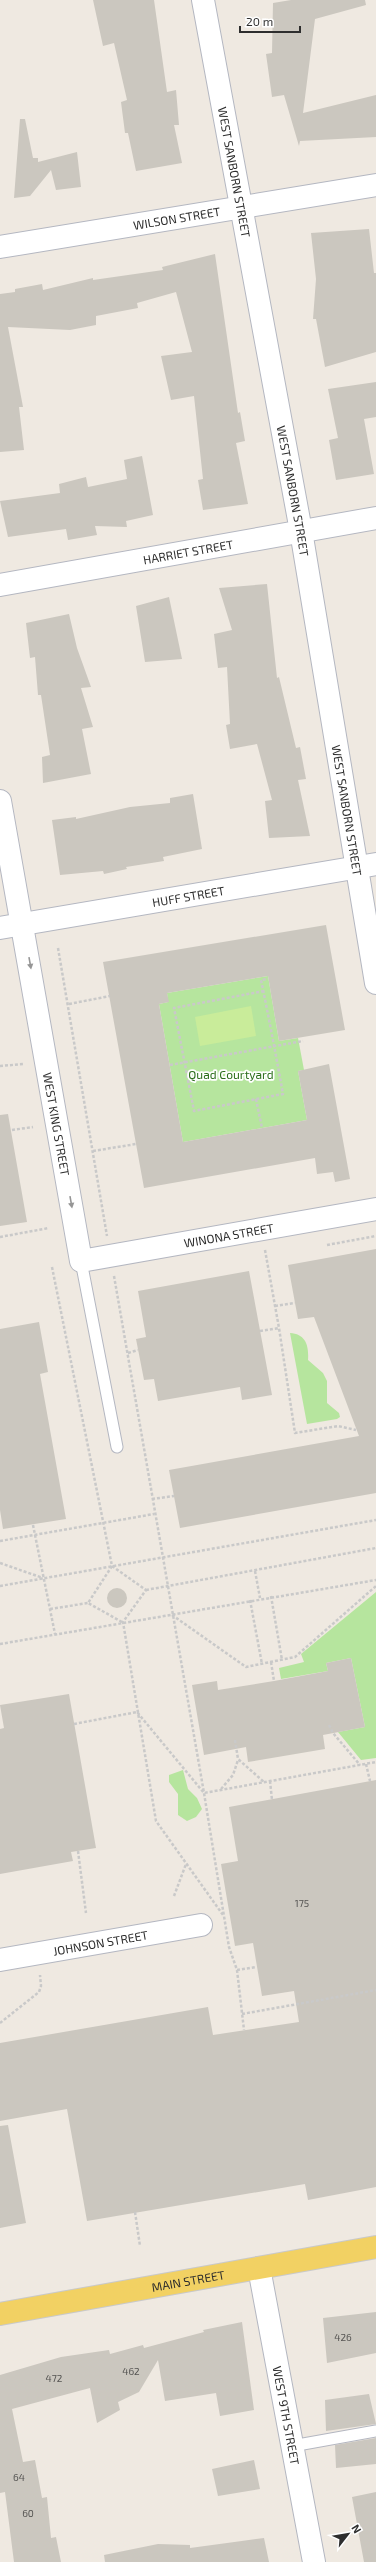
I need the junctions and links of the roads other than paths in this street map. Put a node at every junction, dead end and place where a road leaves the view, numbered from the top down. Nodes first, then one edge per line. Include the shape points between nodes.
1 (203, 0) edge
2 (376, 185) edge
3 (241, 208) junction
4 (0, 247) edge
5 (376, 518) edge
6 (301, 531) junction
7 (0, 585) edge
8 (0, 801) edge
9 (366, 866) edge
10 (23, 925) junction
11 (0, 928) edge
12 (376, 983) edge
13 (376, 1209) edge
14 (81, 1261) junction
15 (117, 1447) dead end
16 (201, 1925) dead end
17 (0, 1960) edge
18 (376, 2247) edge
19 (259, 2268) junction
20 (0, 2314) edge
21 (376, 2431) edge
22 (292, 2446) junction
23 (314, 2562) edge

1 - 3 street, WEST SANBORN STREET
2 - 3 street, WILSON STREET
3 - 4 street, WILSON STREET
3 - 6 street, WEST SANBORN STREET
5 - 6 street, HARRIET STREET
6 - 7 street, HARRIET STREET
6 - 9 street, WEST SANBORN STREET
8 - 10 street, WEST KING STREET
9 - 10 street, HUFF STREET
9 - 12 street, WEST SANBORN STREET
10 - 11 street, HUFF STREET
10 -> 14 street, WEST KING STREET
13 - 14 street, WINONA STREET
14 - 15 lane, WEST KING STREET
16 - 17 street, JOHNSON STREET
18 - 19 main road, MAIN STREET
19 - 20 main road, MAIN STREET
19 - 22 street, WEST 9TH STREET
21 - 22 lane
22 - 23 street, WEST 9TH STREET

